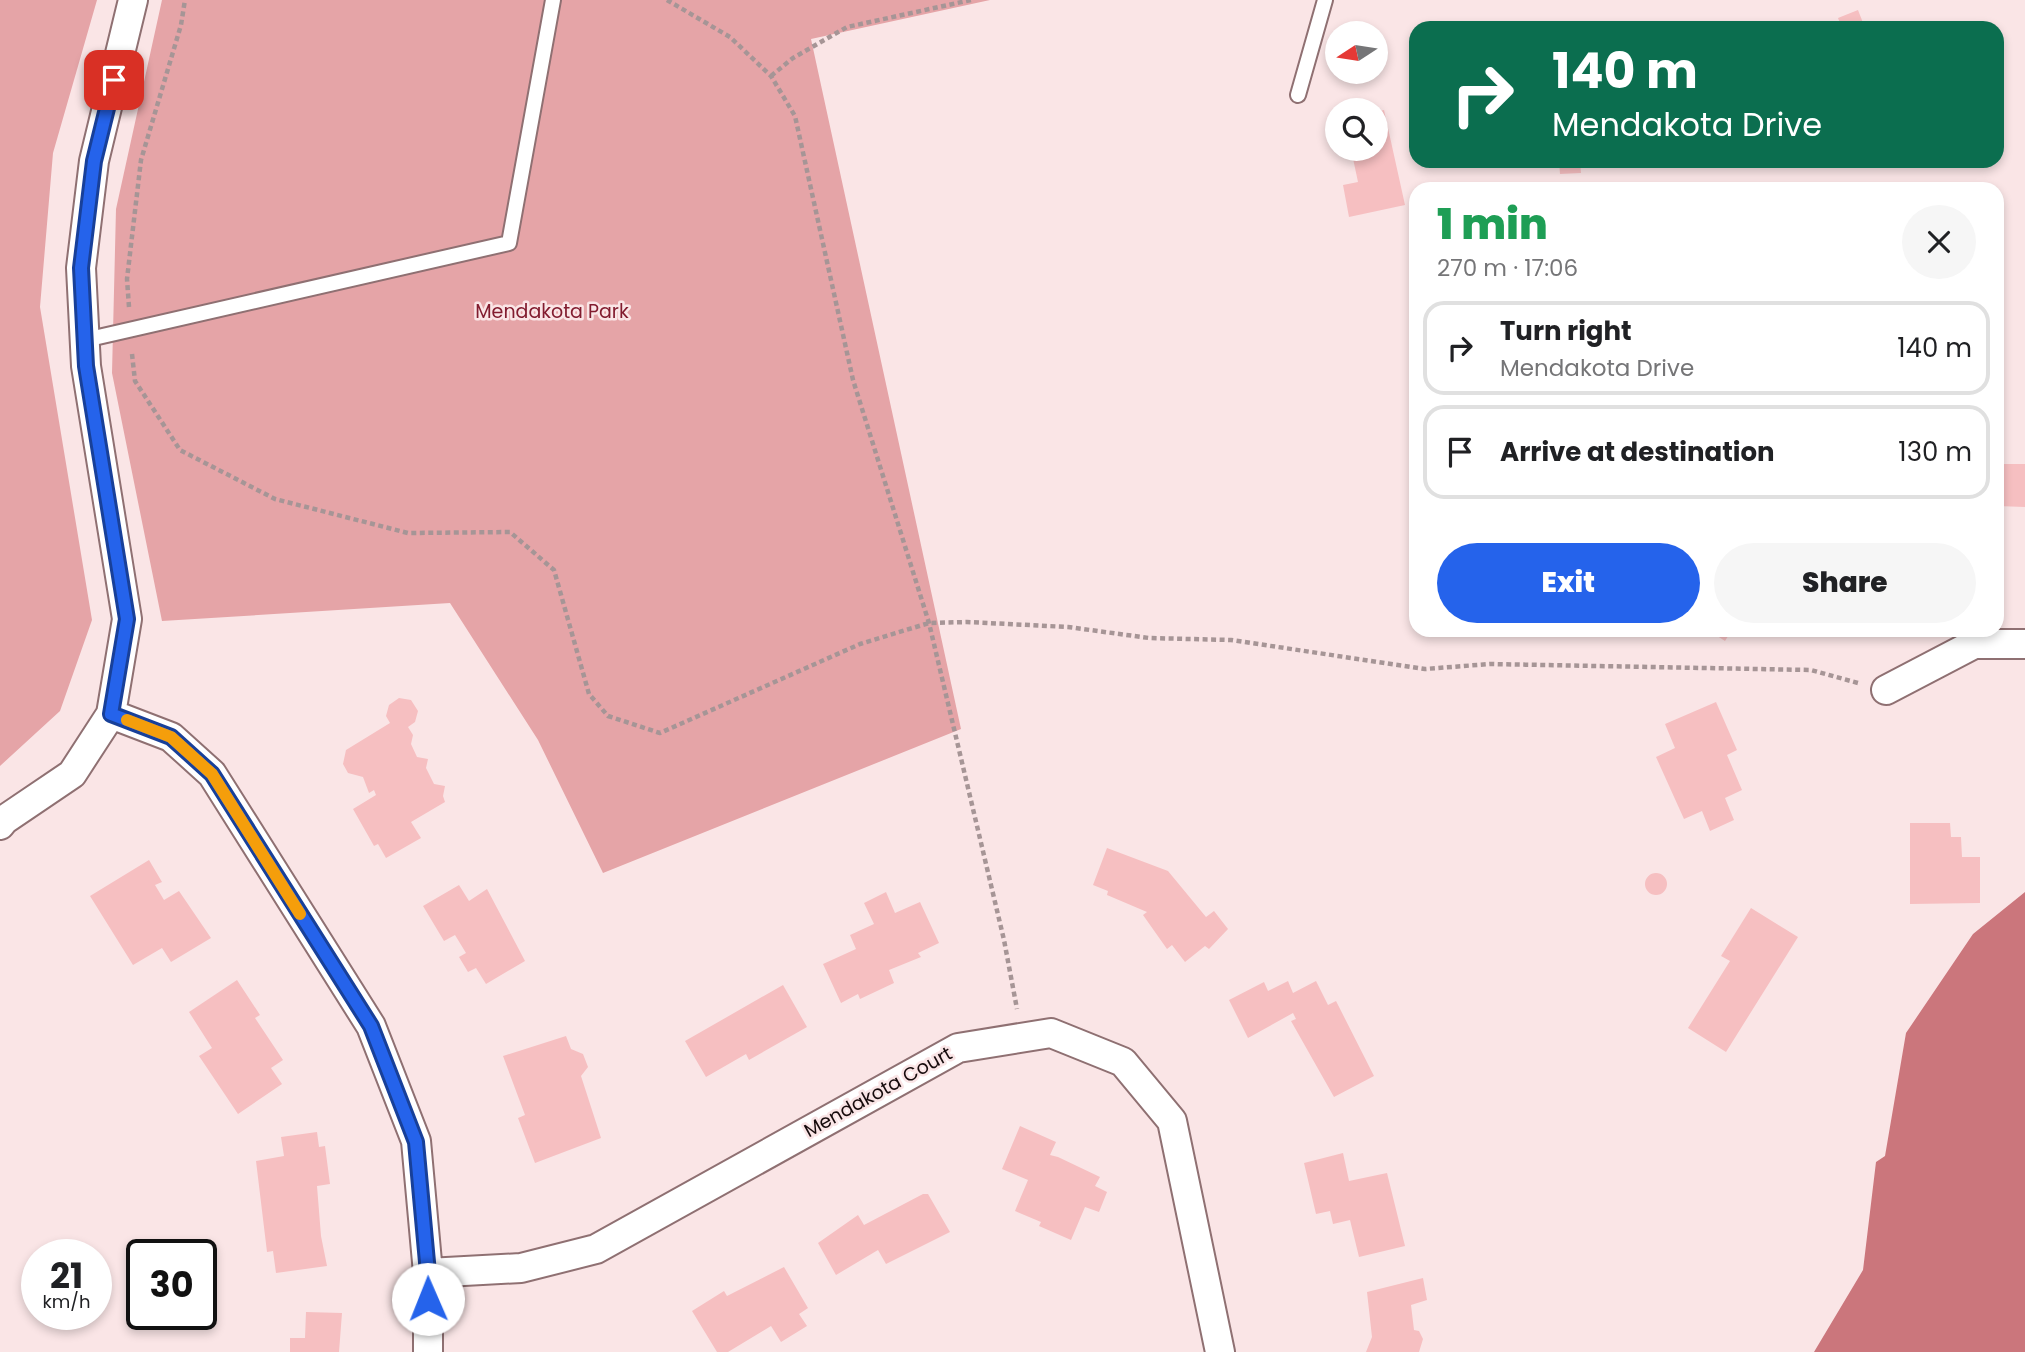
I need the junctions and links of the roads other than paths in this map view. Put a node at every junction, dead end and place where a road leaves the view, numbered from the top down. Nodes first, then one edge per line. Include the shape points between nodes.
1 (134, 0) edge
2 (553, 0) edge
3 (1325, 0) edge
4 (1298, 95) dead end
5 (85, 340) junction
6 (2025, 644) edge
7 (1886, 690) road end
8 (111, 714) junction
9 (0, 825) edge
10 (428, 1273) junction
11 (428, 1352) edge
12 (1220, 1352) edge

1 - 5 street via 94,161 81,268
2 - 5 lane via 509,243
3 - 4 lane
5 - 8 street via 127,619
6 - 7 street via 1974,644
8 - 9 street via 72,774
8 - 10 street via 171,737 212,774 371,1026 416,1142
10 - 11 street
10 - 12 street, Mendakota Court via 522,1268 596,1249 958,1048 1051,1033 1123,1062 1172,1121

